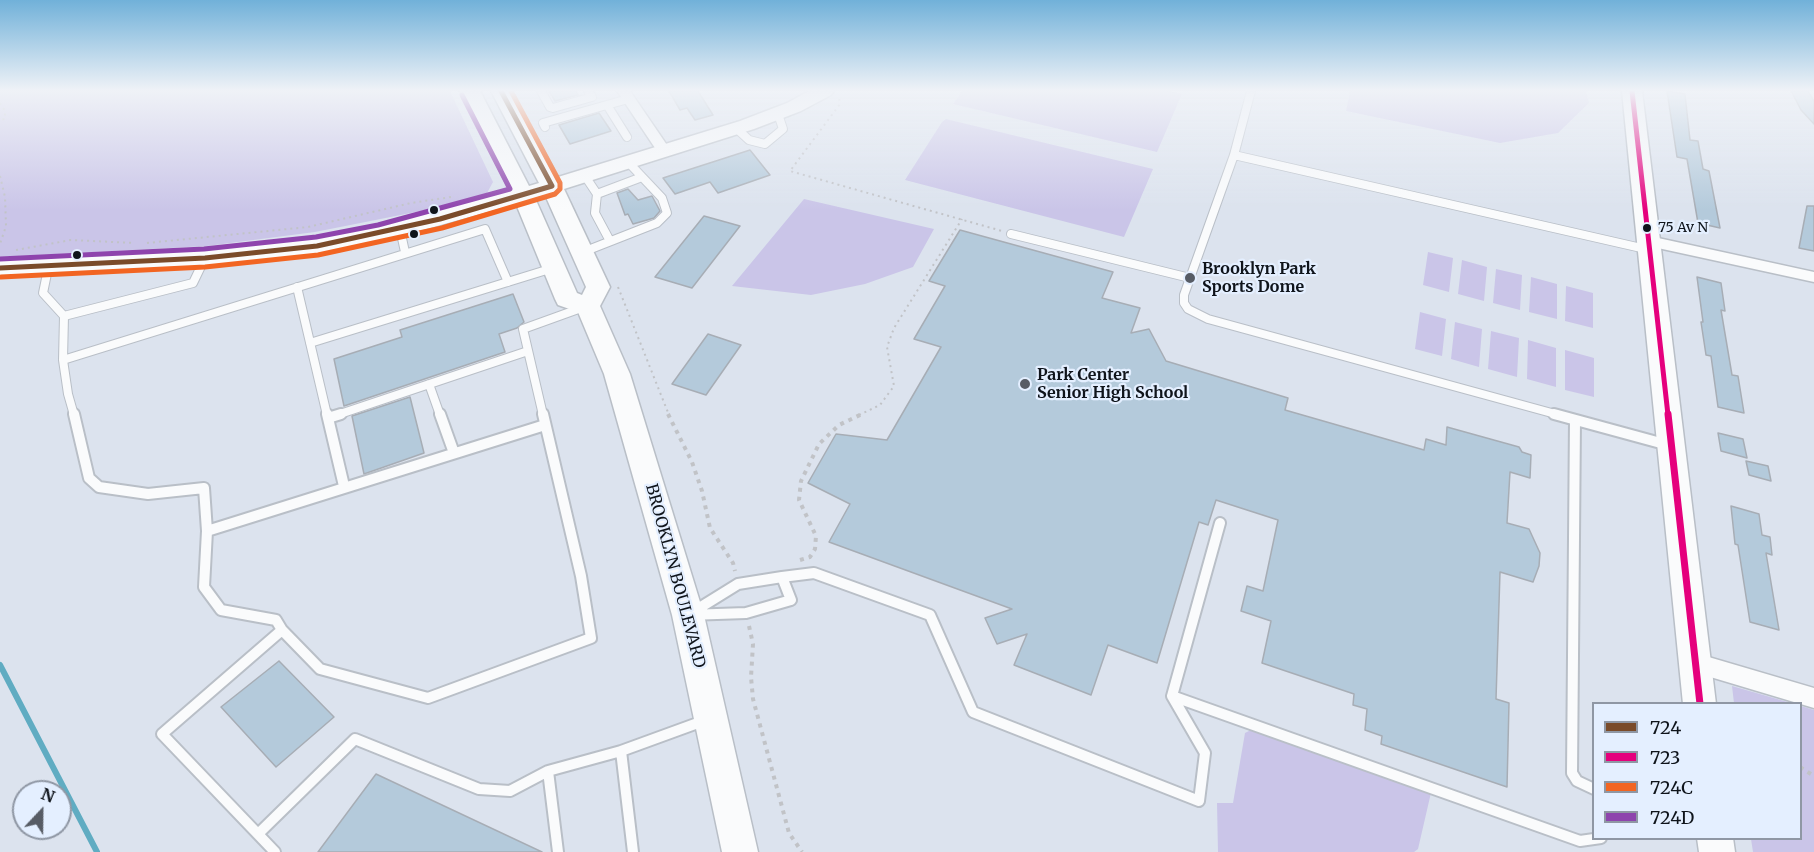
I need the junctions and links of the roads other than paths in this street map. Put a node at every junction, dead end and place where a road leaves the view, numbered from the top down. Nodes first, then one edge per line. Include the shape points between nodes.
1 (490, 131) edge
2 (522, 131) edge
3 (623, 131) edge
4 (650, 131) edge
5 (727, 131) edge
6 (1241, 131) edge
7 (1636, 131) edge
8 (627, 137) dead end
9 (664, 151) junction
10 (1234, 155) junction
11 (635, 170) junction
12 (585, 176) junction
13 (552, 186) junction
14 (597, 194) junction
15 (523, 195) junction
16 (400, 229) junction
17 (1011, 234) road end
18 (610, 241) junction
19 (1649, 246) junction
20 (405, 252) junction
21 (580, 253) junction
22 (205, 258) junction
23 (5, 260) edge
24 (49, 264) junction
25 (555, 267) junction
26 (1190, 278) junction
27 (1814, 278) edge
28 (508, 282) junction
29 (297, 286) junction
30 (588, 306) junction
31 (64, 316) junction
32 (310, 343) junction
33 (528, 351) junction
34 (63, 360) junction
35 (429, 384) junction
36 (328, 418) junction
37 (1575, 420) junction
38 (545, 425) junction
39 (1670, 446) junction
40 (454, 453) junction
41 (344, 486) junction
42 (1220, 523) dead end
43 (207, 531) junction
44 (782, 577) junction
45 (688, 615) junction
46 (282, 630) junction
47 (1695, 663) junction
48 (1172, 696) junction
49 (1814, 698) edge
50 (1700, 702) edge
51 (712, 718) junction
52 (621, 751) junction
53 (548, 771) junction
54 (1592, 788) edge
55 (258, 834) junction
56 (1592, 839) edge
57 (275, 852) edge
58 (558, 852) edge
59 (633, 852) edge
60 (740, 852) edge

1 - 15 street
2 - 13 street
3 - 8 lane
4 - 9 street
5 - 9 street
6 - 10 lane
7 - 19 street
9 - 11 street
10 - 19 lane
10 - 26 lane
11 - 12 street
11 - 14 lane
11 - 18 lane via 662,198 667,213 657,223
12 - 13 street
12 - 14 lane
13 - 15 street
13 - 21 street
14 - 18 lane via 595,213
15 - 16 street
15 - 25 street
16 - 20 lane
16 - 22 street via 317,246
17 - 26 lane
18 - 21 lane
19 - 27 street
19 - 39 street
20 - 28 lane via 485,229
20 - 29 lane
21 - 30 street via 598,287
22 - 24 street
22 - 31 lane via 193,283
23 - 24 street
24 - 31 lane via 43,293
25 - 28 lane
25 - 30 street via 567,299
26 - 37 lane via 1184,303 1195,314 1208,319
28 - 32 lane
29 - 32 lane
29 - 34 lane
30 - 33 lane via 522,329
30 - 45 street, BROOKLYN BOULEVARD via 617,374
31 - 34 lane
32 - 36 lane
33 - 35 lane
33 - 38 lane
34 - 43 lane via 89,478 99,488 148,494 204,488
35 - 36 lane
35 - 40 lane
36 - 41 lane
37 - 39 lane
37 - 54 lane via 1572,773 1577,781
38 - 40 lane
38 - 46 lane via 581,576 591,638 428,698 320,669
39 - 47 street
40 - 41 lane
41 - 43 lane
42 - 48 lane
43 - 46 lane via 204,587 221,610 276,620
44 - 45 lane via 738,584
44 - 45 lane via 791,600 746,613
44 - 48 lane via 814,573 930,615 973,712 1199,801 1205,753
45 - 51 street, BROOKLYN BOULEVARD
46 - 55 lane via 162,734
47 - 49 street
47 - 50 street
48 - 56 lane via 1580,841
51 - 52 lane
51 - 60 street, BROOKLYN BOULEVARD
52 - 53 lane
52 - 59 lane
53 - 55 lane via 510,791 479,789 355,739
53 - 58 lane
55 - 57 lane

